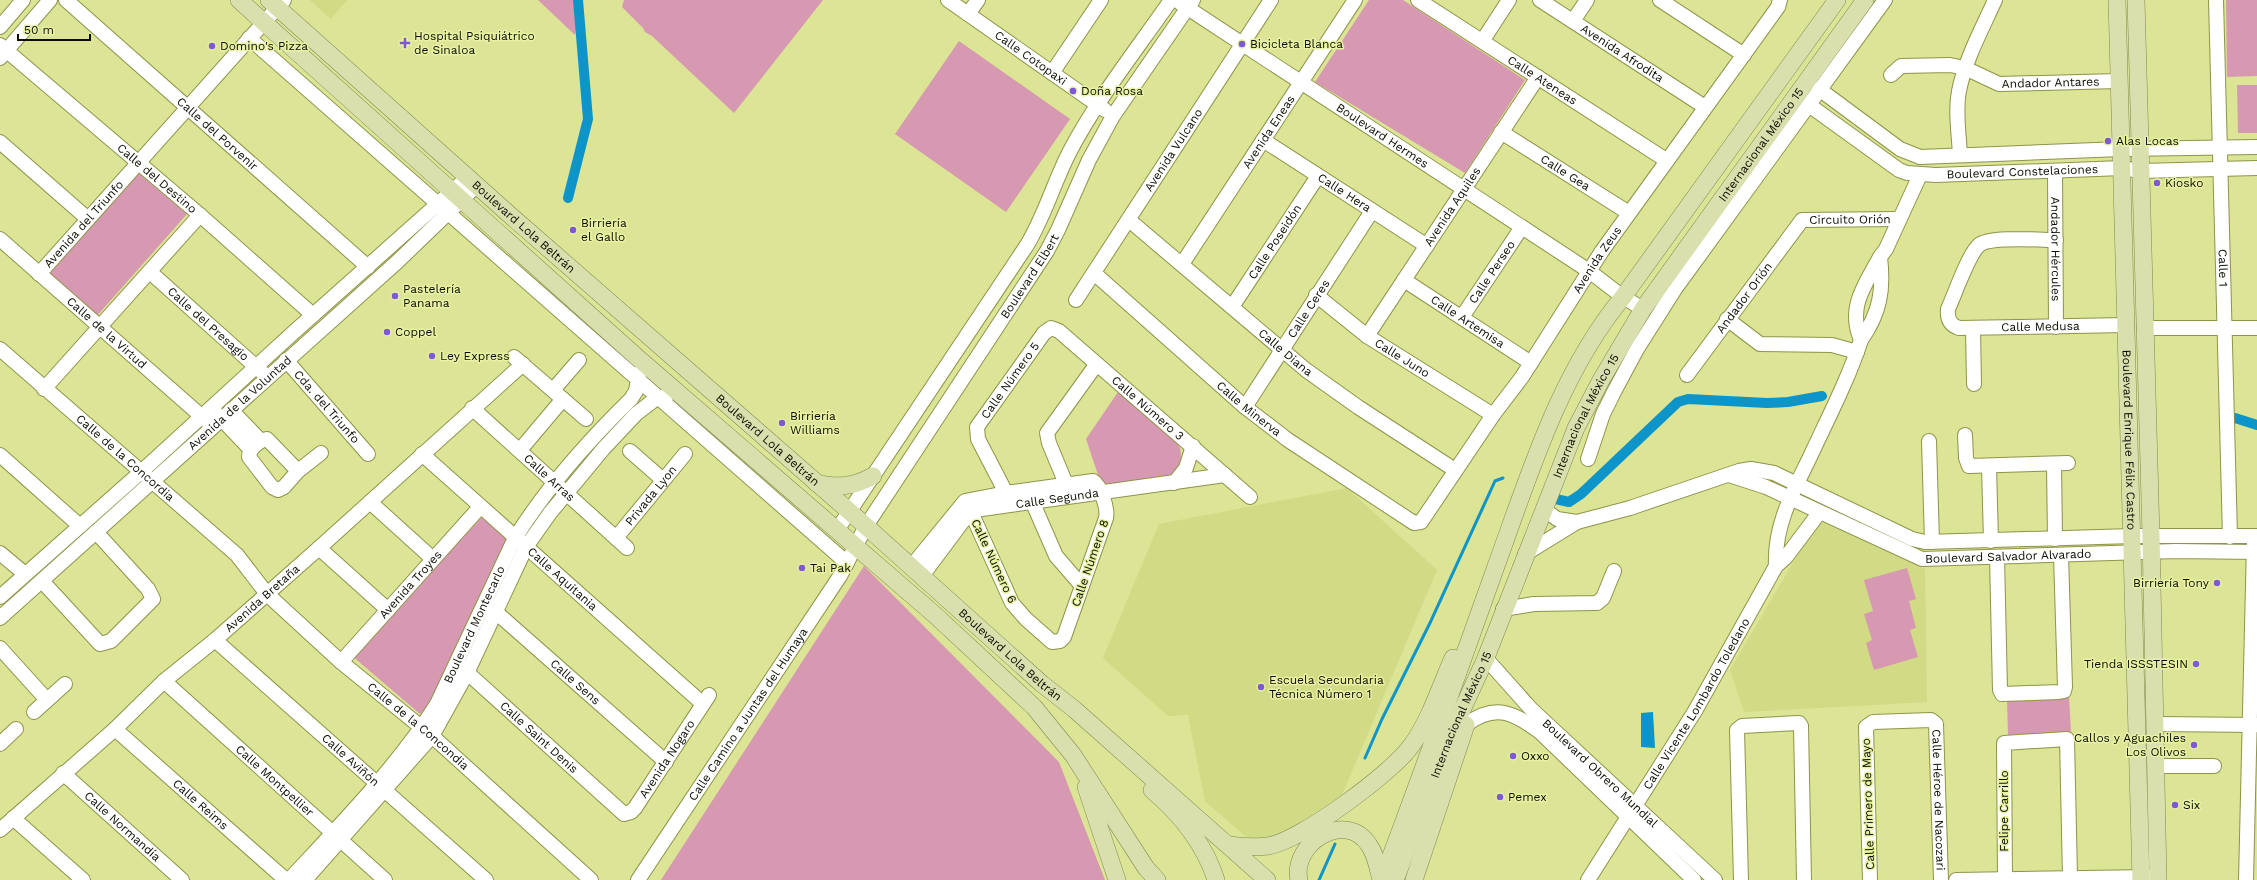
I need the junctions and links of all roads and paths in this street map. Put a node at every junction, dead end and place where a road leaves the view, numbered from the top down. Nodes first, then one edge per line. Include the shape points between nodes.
1 (23, 0) edge
2 (50, 0) edge
3 (66, 0) edge
4 (239, 0) edge
5 (948, 0) edge
6 (978, 0) edge
7 (1101, 0) edge
8 (1171, 0) edge
9 (1176, 0) edge
10 (1271, 0) edge
11 (1355, 0) edge
12 (1418, 0) edge
13 (1509, 0) edge
14 (1540, 0) edge
15 (1587, 0) edge
16 (1660, 0) edge
17 (1780, 0) edge
18 (1837, 0) edge
19 (1865, 0) edge
20 (1885, 0) edge
21 (1995, 0) edge
22 (2117, 0) edge
23 (2136, 0) edge
24 (2216, 0) edge
25 (1190, 4) edge
26 (265, 14) edge
27 (968, 14) junction
28 (1573, 22) junction
29 (0, 26) edge
30 (1483, 40) junction
31 (1242, 44) junction
32 (2, 51) edge
33 (1744, 55) junction
34 (1966, 68) junction
35 (1052, 73) junction
36 (1891, 75) dead end
37 (1538, 77) junction
38 (2119, 81) junction
39 (1301, 82) junction
40 (1819, 89) junction
41 (1809, 105) junction
42 (1098, 106) junction
43 (1705, 107) junction
44 (187, 108) junction
45 (1113, 116) junction
46 (1501, 132) junction
47 (1263, 140) junction
48 (0, 142) edge
49 (2257, 147) edge
50 (2220, 148) junction
51 (2121, 149) junction
52 (2139, 149) junction
53 (1960, 155) junction
54 (1666, 160) junction
55 (138, 163) junction
56 (2122, 168) junction
57 (2257, 168) edge
58 (2220, 169) junction
59 (2056, 171) junction
60 (2140, 171) junction
61 (1920, 175) junction
62 (1318, 176) junction
63 (472, 181) junction
64 (1464, 189) junction
65 (457, 196) junction
66 (444, 209) junction
67 (1372, 211) junction
68 (1629, 213) junction
69 (200, 215) junction
70 (88, 219) junction
71 (1128, 220) junction
72 (1802, 220) joint
73 (1898, 220) junction
74 (1522, 227) junction
75 (0, 239) edge
76 (2056, 240) junction
77 (1426, 246) junction
78 (1880, 257) junction
79 (1182, 264) junction
80 (368, 267) junction
81 (1589, 271) junction
82 (150, 272) junction
83 (1094, 273) junction
84 (39, 274) junction
85 (1404, 280) junction
86 (1316, 295) junction
87 (1623, 297) junction
88 (1076, 300) dead end
89 (1232, 307) junction
90 (1643, 309) junction
91 (313, 315) junction
92 (1462, 317) junction
93 (1727, 319) junction
94 (2127, 325) junction
95 (100, 327) junction
96 (2056, 327) junction
97 (1973, 328) junction
98 (2144, 328) junction
99 (2257, 328) edge
100 (2224, 329) junction
101 (1044, 333) joint
102 (966, 334) junction
103 (1367, 336) junction
104 (983, 346) junction
105 (1859, 346) junction
106 (0, 349) edge
107 (1281, 350) junction
108 (639, 359) junction
109 (286, 360) junction
110 (579, 360) dead end
111 (1531, 363) junction
112 (1096, 365) junction
113 (256, 366) junction
114 (1687, 375) dead end
115 (267, 377) junction
116 (639, 380) junction
117 (1974, 384) dead end
118 (44, 388) junction
119 (558, 394) junction
120 (680, 395) junction
121 (658, 397) junction
122 (1245, 407) junction
123 (472, 408) junction
124 (206, 412) junction
125 (614, 415) junction
126 (1493, 415) junction
127 (222, 418) junction
128 (586, 419) dead end
129 (628, 423) junction
130 (1965, 435) dead end
131 (1929, 441) dead end
132 (256, 445) junction
133 (1193, 446) junction
134 (520, 450) junction
135 (630, 451) dead end
136 (321, 453) dead end
137 (368, 454) dead end
138 (422, 454) junction
139 (685, 454) dead end
140 (0, 455) edge
141 (1588, 458) dead end
142 (2068, 463) dead end
143 (2054, 464) junction
144 (1989, 466) junction
145 (1455, 470) junction
146 (141, 472) junction
147 (298, 472) junction
148 (1225, 475) junction
149 (1729, 475) junction
150 (873, 476) junction
151 (663, 480) junction
152 (1090, 480) joint
153 (152, 482) junction
154 (556, 483) junction
155 (815, 483) junction
156 (1174, 483) junction
157 (1066, 484) junction
158 (1797, 484) junction
159 (567, 492) junction
160 (1006, 493) junction
161 (1100, 493) junction
162 (1250, 497) dead end
163 (1790, 499) junction
164 (1032, 501) junction
165 (370, 502) junction
166 (480, 506) junction
167 (1545, 510) junction
168 (849, 511) junction
169 (971, 512) junction
170 (1819, 512) junction
171 (1577, 522) junction
172 (1419, 523) joint
173 (80, 526) junction
174 (866, 526) junction
175 (837, 530) junction
176 (96, 532) junction
177 (2255, 536) edge
178 (2230, 537) junction
179 (616, 538) junction
180 (2082, 538) junction
181 (2055, 539) junction
182 (1974, 541) junction
183 (1991, 541) junction
184 (521, 542) junction
185 (1932, 542) junction
186 (2133, 544) junction
187 (2151, 544) junction
188 (857, 546) junction
189 (319, 548) junction
190 (626, 548) dead end
191 (2256, 552) edge
192 (0, 553) edge
193 (1525, 554) junction
194 (2083, 554) junction
195 (2061, 555) junction
196 (1997, 557) junction
197 (1974, 558) junction
198 (433, 559) junction
199 (847, 563) junction
200 (1776, 566) junction
201 (248, 569) joint
202 (1614, 571) dead end
203 (916, 572) junction
204 (25, 574) junction
205 (42, 581) junction
206 (1082, 586) junction
207 (267, 594) junction
208 (0, 597) edge
209 (484, 603) junction
210 (1503, 609) junction
211 (388, 610) junction
212 (495, 611) junction
213 (0, 618) edge
214 (1472, 633) junction
215 (215, 640) junction
216 (1052, 642) joint
217 (1492, 642) junction
218 (0, 648) edge
219 (341, 662) junction
220 (456, 663) junction
221 (1490, 664) junction
222 (467, 672) junction
223 (164, 681) junction
224 (66, 684) dead end
225 (1042, 684) junction
226 (47, 700) junction
227 (706, 700) joint
228 (34, 712) dead end
229 (1934, 721) joint
230 (1467, 724) junction
231 (2156, 724) junction
232 (2253, 725) edge
233 (115, 729) junction
234 (16, 730) dead end
235 (427, 732) junction
236 (1445, 732) junction
237 (0, 744) edge
238 (1073, 755) junction
239 (666, 762) junction
240 (2156, 766) junction
241 (2214, 766) dead end
242 (63, 773) junction
243 (381, 786) junction
244 (620, 812) joint
245 (1632, 812) junction
246 (13, 818) junction
247 (0, 830) edge
248 (336, 837) junction
249 (1228, 845) junction
250 (2067, 878) edge
251 (2002, 879) edge
252 (2141, 879) edge
253 (2158, 879) edge
254 (83, 880) edge
255 (182, 880) edge
256 (286, 880) edge
257 (289, 880) edge
258 (305, 880) edge
259 (385, 880) edge
260 (486, 880) edge
261 (591, 880) edge
262 (638, 880) edge
263 (1117, 880) edge
264 (1157, 880) edge
265 (1216, 880) edge
266 (1268, 880) edge
267 (1299, 880) edge
268 (1381, 880) edge
269 (1395, 880) edge
270 (1414, 880) edge
271 (1588, 880) edge
272 (1694, 880) edge
273 (1715, 880) edge
274 (1741, 880) edge
275 (1804, 880) edge
276 (1870, 880) edge
277 (1941, 880) edge
278 (1956, 880) edge
279 (2246, 880) edge

1 - 29 street
2 - 32 street
3 - 44 street, Calle del Porvenir
4 - 26 main road, Boulevard Lola Beltrán
5 - 27 street, Calle Cotopaxi
6 - 27 street
7 - 35 street
8 - 42 street, Boulevard Elbert
9 - 25 street, Boulevard Hermes
10 - 31 street, Avenida Vulcano
11 - 39 street, Avenida Eneas
12 - 30 street, Calle Ateneas
13 - 30 street
14 - 28 street, Avenida Afrodita
15 - 28 street
16 - 33 street
17 - 33 street, Avenida Zeus via 1778,7
18 - 87 main road, Internacional México 15
19 - 90 main road, Internacional México 15
20 - 40 street
21 - 34 street
22 - 38 main road, Boulevard Enrique Félix Castro
23 - 52 main road, Boulevard Enrique Félix Castro
24 - 50 street, Calle 1
25 - 31 street, Boulevard Hermes
25 - 45 street, Boulevard Elbert
26 - 44 street, Avenida del Triunfo
26 - 63 main road, Boulevard Lola Beltrán
26 - 65 main road, Boulevard Lola Beltrán
26 - 66 street
27 - 35 street, Calle Cotopaxi
28 - 43 street, Avenida Afrodita
30 - 37 street, Calle Ateneas
31 - 39 street, Boulevard Hermes
31 - 71 street, Avenida Vulcano
32 - 55 street, Calle del Destino
33 - 43 street, Avenida Zeus
34 - 36 street, Andador Antares via 1950,65 1913,65 1898,67
34 - 38 street, Andador Antares via 1999,84
34 - 53 street via 1957,103
35 - 42 street, Calle Cotopaxi
37 - 46 street, Avenida Aquiles
37 - 54 street, Calle Ateneas
38 - 51 main road, Boulevard Enrique Félix Castro
39 - 47 street, Avenida Eneas
39 - 64 street, Boulevard Hermes
40 - 41 street
40 - 53 street, Boulevard Constelaciones via 1906,152 1927,157
41 - 61 street, Boulevard Constelaciones via 1893,166 1907,173
41 - 141 street via 1684,276 1650,329 1603,414
42 - 45 street, Calle Cotopaxi
42 - 102 street, Boulevard Elbert via 1070,150 1037,229
43 - 54 street, Avenida Zeus
44 - 55 street, Avenida del Triunfo
44 - 80 street, Calle del Porvenir
45 - 104 street, Boulevard Elbert via 1089,160 1054,238
46 - 64 street, Avenida Aquiles
46 - 68 street, Calle Gea
47 - 62 street, Calle Hera
47 - 79 street, Avenida Eneas
48 - 70 street
49 - 50 street, Boulevard Constelaciones
50 - 52 street, Boulevard Constelaciones
50 - 58 street, Calle 1
51 - 52 street, Boulevard Constelaciones
51 - 53 street, Boulevard Constelaciones
51 - 56 main road, Boulevard Enrique Félix Castro
52 - 60 main road, Boulevard Enrique Félix Castro
54 - 68 street, Avenida Zeus
55 - 69 street, Calle del Destino
55 - 70 street, Avenida del Triunfo
56 - 59 street, Boulevard Constelaciones
56 - 60 street, Boulevard Constelaciones
56 - 94 main road, Boulevard Enrique Félix Castro
57 - 58 street, Boulevard Constelaciones
58 - 60 street, Boulevard Constelaciones
58 - 100 street, Calle 1
59 - 61 street, Boulevard Constelaciones
59 - 76 street, Andador Hércules
60 - 98 main road, Boulevard Enrique Félix Castro
61 - 73 street
62 - 67 street, Calle Hera
62 - 89 street, Calle Poseidón
63 - 65 street, Avenida de la Voluntad
63 - 155 main road, Boulevard Lola Beltrán
64 - 74 street, Boulevard Hermes
64 - 77 street, Avenida Aquiles
65 - 66 street, Avenida de la Voluntad
65 - 108 main road, Boulevard Lola Beltrán
66 - 80 street, Avenida de la Voluntad
66 - 109 street, Avenida de la Voluntad via 397,262
66 - 116 street
67 - 77 street, Calle Hera
67 - 86 street, Calle Ceres
68 - 81 street, Avenida Zeus
69 - 82 street
69 - 91 street, Calle del Destino
70 - 84 street, Avenida del Triunfo
71 - 79 street, Calle Diana
71 - 83 street, Avenida Vulcano
72 - 73 street, Circuito Orión
72 - 93 street, Andador Orión
73 - 78 street
74 - 81 street, Boulevard Hermes
74 - 92 street, Calle Perseo
75 - 84 street, Calle de la Virtud
76 - 96 street, Andador Hércules
76 - 97 street, Calle Medusa via 1992,241 1980,244 1948,309 1948,320 1954,327
77 - 85 street, Avenida Aquiles
78 - 105 street via 1882,280 1878,309
78 - 105 street via 1861,291 1856,306
79 - 89 street, Calle Diana
80 - 91 street, Avenida de la Voluntad
81 - 87 street, Boulevard Hermes
81 - 111 street, Avenida Zeus
82 - 95 street
82 - 113 street, Calle del Presagio
83 - 88 street, Avenida Vulcano
83 - 122 street, Calle Minerva
84 - 95 street, Calle de la Virtud
85 - 92 street, Calle Artemisa
85 - 103 street, Avenida Aquiles
86 - 103 street, Calle Juno
86 - 107 street, Calle Ceres
87 - 90 street, Boulevard Hermes
87 - 214 main road, Internacional México 15 via 1602,322 1564,394 1521,496
89 - 107 street, Calle Diana
90 - 167 main road, Internacional México 15 via 1618,347 1576,428
91 - 113 street, Avenida de la Voluntad
92 - 111 street, Calle Artemisa
93 - 105 street via 1760,344
93 - 114 street, Andador Orión
94 - 96 street, Calle Medusa
94 - 186 main road, Boulevard Enrique Félix Castro
95 - 118 street
95 - 124 street, Calle de la Virtud
96 - 97 street, Calle Medusa
97 - 117 street
98 - 100 street
98 - 187 main road, Boulevard Enrique Félix Castro
99 - 100 street
100 - 178 street, Calle 1
101 - 112 street, Calle Número 3 via 1051,328 1059,331
101 - 160 street, Calle Número 5 via 976,427 978,439
102 - 104 street
102 - 150 street, Boulevard Elbert
103 - 126 street, Calle Juno
104 - 174 street, Boulevard Elbert
105 - 158 street
106 - 118 street, Calle de la Concordia
107 - 122 street, Calle Ceres
107 - 145 street, Calle Diana via 1358,407
108 - 116 street, Boulevard Montecarlo
108 - 120 main road, Boulevard Lola Beltrán
109 - 115 street, Avenida de la Voluntad
109 - 137 street, Cda. del Triunfo
110 - 119 street
111 - 126 street, Avenida Zeus
112 - 133 street, Calle Número 3
112 - 157 street via 1047,433
113 - 115 street, Calle del Presagio
113 - 124 street, Avenida de la Voluntad
115 - 127 street, Avenida de la Voluntad
116 - 121 street
116 - 125 street, Boulevard Montecarlo via 630,399
118 - 146 street, Calle de la Concordia
119 - 123 street, Avenida Bretaña via 518,360
119 - 128 street
119 - 134 street
120 - 121 street, Boulevard Montecarlo
120 - 175 main road, Boulevard Lola Beltrán
121 - 129 street, Boulevard Montecarlo via 644,406
121 - 199 street
122 - 172 street, Calle Minerva via 1307,453 1414,523
123 - 134 street, Calle Arras
123 - 138 street, Avenida Bretaña
124 - 127 street, Calle de la Virtud
124 - 146 street, Avenida de la Voluntad
125 - 129 street
125 - 154 street, Boulevard Montecarlo
126 - 145 street, Avenida Zeus
127 - 132 street, Calle de la Virtud via 239,427
127 - 153 street, Avenida de la Voluntad
129 - 159 street, Boulevard Montecarlo
130 - 144 street via 1969,466
131 - 185 street
132 - 147 street via 270,441
132 - 147 street via 249,454 250,461 275,489 284,487
133 - 148 street, Calle Número 3
133 - 156 street via 1186,468
134 - 154 street, Calle Arras
135 - 151 street
136 - 147 street
138 - 165 street, Avenida Bretaña
138 - 166 street, Calle Aquitania
139 - 151 street, Privada Lyon
140 - 173 street
142 - 143 street
143 - 144 street
143 - 181 street
144 - 183 street
145 - 172 street, Avenida Zeus via 1424,520
146 - 153 street, Calle de la Concordia
146 - 173 street, Avenida de la Voluntad
148 - 156 street, Calle Segunda
148 - 162 street, Calle Número 3
149 - 158 street, Boulevard Salvador Alvarado via 1751,469 1774,473
149 - 163 street, Boulevard Salvador Alvarado via 1766,487
149 - 171 street, Boulevard Salvador Alvarado via 1630,508
150 - 155 main road via 861,483 847,486
150 - 168 street, Boulevard Elbert
151 - 179 street, Privada Lyon
152 - 157 street, Calle Segunda
152 - 161 street, Calle Número 8 via 1095,482
153 - 176 street, Avenida de la Voluntad
153 - 201 street, Calle de la Concordia via 237,556
154 - 159 street, Calle Arras
154 - 184 street, Boulevard Montecarlo via 529,516
155 - 168 main road, Boulevard Lola Beltrán
156 - 161 street, Calle Segunda
157 - 160 street, Calle Segunda
158 - 163 street
158 - 185 street, Boulevard Salvador Alvarado via 1912,539
159 - 179 street, Calle Arras
159 - 184 street, Boulevard Montecarlo
160 - 203 street, Calle Segunda via 962,504
161 - 164 street, Calle Segunda
161 - 206 street, Calle Número 8 via 1106,508 1106,518
163 - 170 street, Boulevard Salvador Alvarado
163 - 200 street via 1777,533
164 - 169 street, Calle Segunda
164 - 206 street via 1056,556
165 - 189 street, Avenida Bretaña
165 - 198 street
166 - 184 street, Calle Aquitania
166 - 198 street, Avenida Troyes
167 - 171 street, Boulevard Salvador Alvarado via 1557,519
167 - 193 main road, Internacional México 15
168 - 174 main road, Boulevard Lola Beltrán
168 - 175 street, Boulevard Elbert
169 - 203 street via 936,554
169 - 216 street, Calle Número 6 via 1012,603
170 - 197 street, Boulevard Salvador Alvarado via 1914,557 1940,560
170 - 200 street, Calle Vicente Lombardo Toledano via 1786,557
171 - 193 street, Boulevard Salvador Alvarado
173 - 204 street, Avenida de la Voluntad
174 - 188 street, Boulevard Elbert
174 - 203 main road, Boulevard Lola Beltrán
175 - 188 main road, Boulevard Lola Beltrán
176 - 205 street, Avenida de la Voluntad
176 - 205 street via 148,589 153,599 111,641 100,644
177 - 178 street, Boulevard Salvador Alvarado
177 - 191 street
178 - 187 street, Boulevard Salvador Alvarado
179 - 190 street, Calle Arras
180 - 181 street, Boulevard Salvador Alvarado
180 - 186 street, Boulevard Salvador Alvarado
180 - 194 street
181 - 183 street, Boulevard Salvador Alvarado
182 - 183 street, Boulevard Salvador Alvarado
182 - 185 street, Boulevard Salvador Alvarado
182 - 197 street
184 - 209 street, Boulevard Montecarlo
184 - 212 street, Boulevard Montecarlo
184 - 227 street, Calle Aquitania
186 - 187 street, Boulevard Salvador Alvarado
186 - 194 street, Boulevard Salvador Alvarado
186 - 252 main road, Boulevard Enrique Félix Castro
187 - 191 street, Boulevard Salvador Alvarado
187 - 231 main road, Boulevard Enrique Félix Castro
188 - 199 street, Calle Camino a Juntas del Humaya
188 - 238 main road, Boulevard Lola Beltrán via 1034,707
189 - 207 street, Avenida Bretaña
189 - 211 street
191 - 232 street
192 - 204 street
193 - 210 main road, Internacional México 15
194 - 195 street, Boulevard Salvador Alvarado
195 - 196 street, Boulevard Salvador Alvarado
195 - 196 street via 2064,691 2002,694
196 - 197 street, Boulevard Salvador Alvarado
198 - 211 street, Avenida Troyes
199 - 262 street, Calle Camino a Juntas del Humaya
200 - 245 street, Calle Vicente Lombardo Toledano via 1695,711
201 - 207 street, Calle de la Concondia
202 - 210 street via 1604,598 1596,603 1534,604
203 - 225 main road, Boulevard Lola Beltrán
204 - 208 street, Avenida de la Voluntad
205 - 213 street, Avenida de la Voluntad
206 - 216 street, Calle Número 8 via 1064,637 1056,643
207 - 215 street, Avenida Bretaña
207 - 219 street, Calle de la Concondia
209 - 212 street, Calle Sens
209 - 220 street, Boulevard Montecarlo
210 - 217 main road, Internacional México 15
211 - 219 street, Avenida Troyes
212 - 222 street, Boulevard Montecarlo
212 - 239 street, Calle Sens
214 - 236 main road, Internacional México 15
214 - 249 main road via 1457,648 1422,728 1411,747 1395,764 1343,805 1288,840 1267,846
215 - 223 street, Avenida Bretaña
215 - 243 street, Calle Aviñón
217 - 221 main road via 1494,650
217 - 236 main road, Internacional México 15
218 - 226 street
219 - 235 street, Calle de la Concondia
220 - 222 street, Calle Saint Denis
220 - 235 street, Boulevard Montecarlo
221 - 230 main road
221 - 245 street, Boulevard Obrero Mundial
222 - 235 street, Boulevard Montecarlo
222 - 244 street, Calle Saint Denis
223 - 233 street, Avenida Bretaña
223 - 248 street, Calle Montpellier
224 - 226 street
225 - 249 main road, Boulevard Lola Beltrán via 1074,709
225 - 265 main road via 1110,755 1156,794 1194,834 1206,854
226 - 228 street
227 - 239 street, Avenida Nogaro
229 - 276 street, Calle Primero de Mayo via 1867,724
229 - 277 street, Calle Héroe de Nacozari
230 - 245 street, Boulevard Obrero Mundial via 1484,714 1498,712 1508,713 1529,724
230 - 270 main road
231 - 232 street
231 - 240 main road, Boulevard Enrique Félix Castro
232 - 279 street
233 - 242 street, Avenida Bretaña
233 - 256 street, Calle Reims
234 - 237 street
235 - 243 street, Boulevard Montecarlo
235 - 261 street, Calle de la Concondia
236 - 268 main road, Internacional México 15
236 - 269 main road, Internacional México 15
238 - 263 main road via 1092,802
238 - 264 main road, Boulevard Lola Beltrán via 1146,868
239 - 244 street, Avenida Nogaro via 630,812
240 - 241 street
240 - 253 main road, Boulevard Enrique Félix Castro
242 - 246 street, Avenida Bretaña
242 - 255 street, Calle Normandía
243 - 248 street, Boulevard Montecarlo
243 - 260 street, Calle Aviñón
245 - 271 street, Calle Vicente Lombardo Toledano
245 - 272 street, Boulevard Obrero Mundial
245 - 273 street, Boulevard Obrero Mundial
246 - 247 street, Avenida Bretaña
246 - 254 street
248 - 257 street, Boulevard Montecarlo
248 - 258 street, Boulevard Montecarlo
248 - 259 street, Calle Montpellier
249 - 266 main road, Boulevard Lola Beltrán
250 - 251 street
250 - 251 street, Felipe Carrillo via 2067,739 2004,742
250 - 252 street
251 - 278 street
252 - 253 street
267 - 268 main road via 1302,855 1313,840 1328,831 1350,831 1361,837 1371,850
274 - 275 street via 1737,730 1742,726 1800,724

